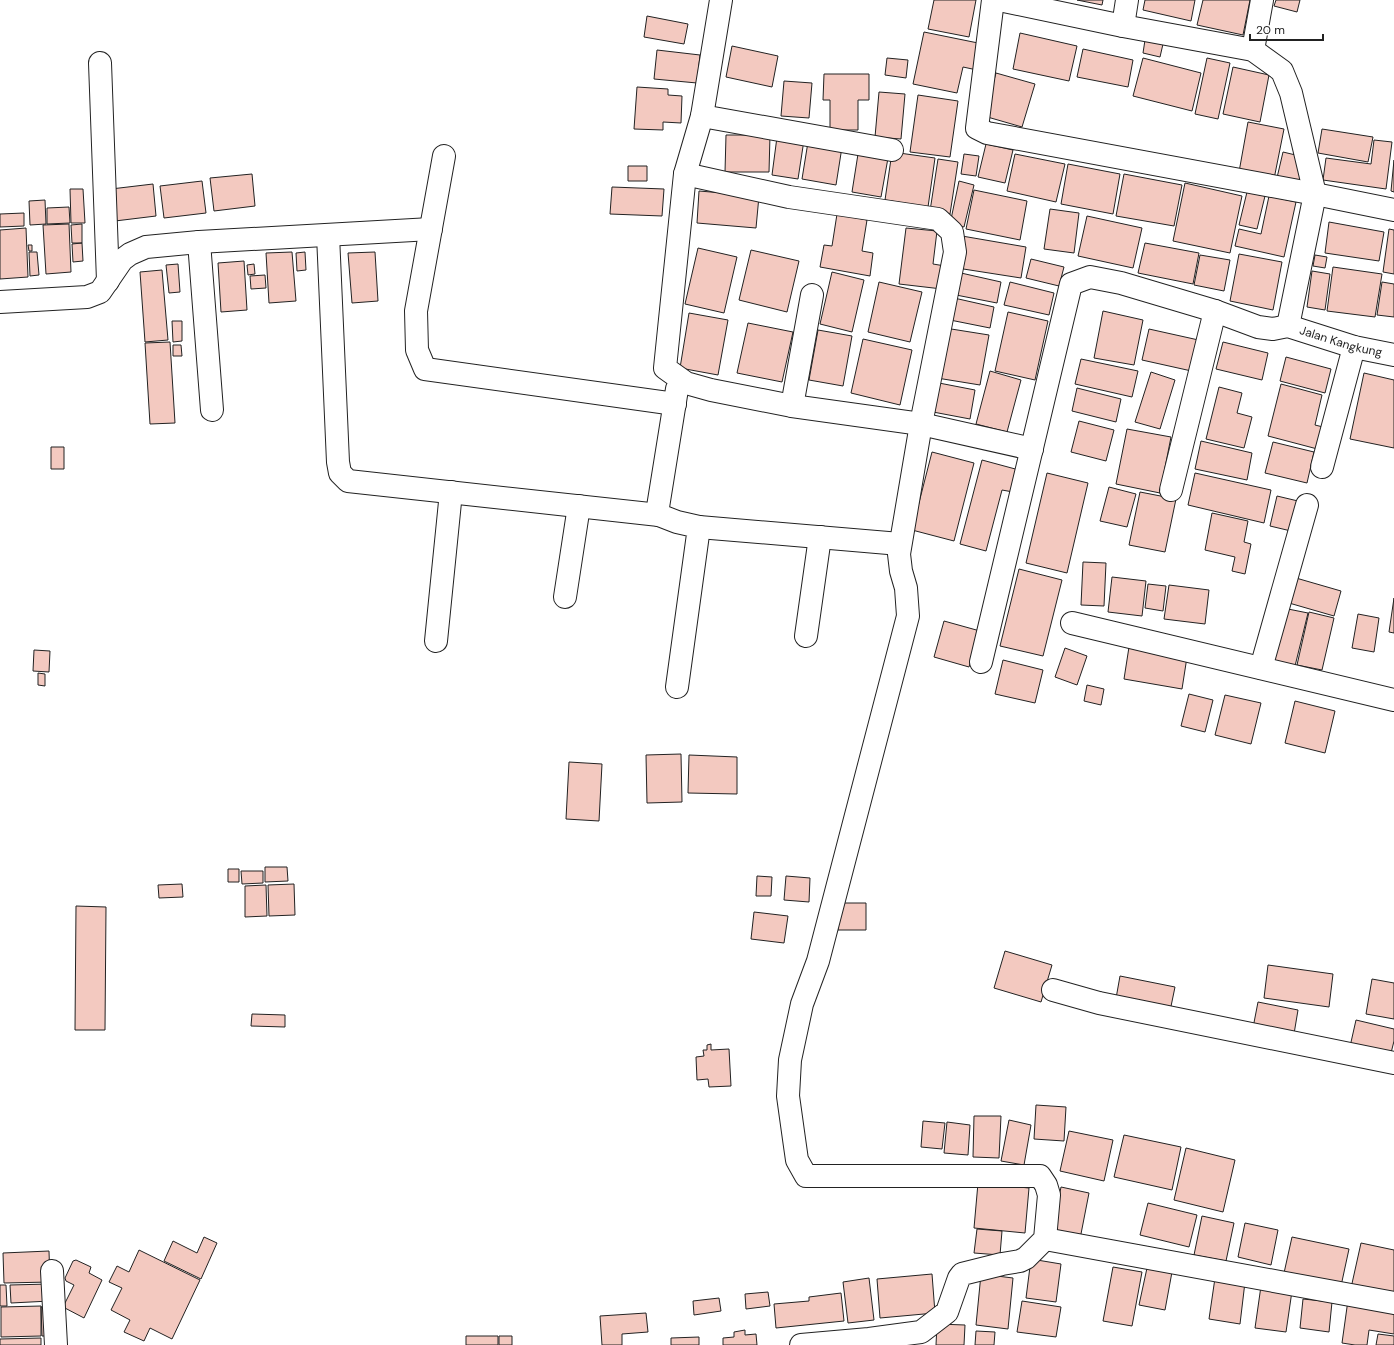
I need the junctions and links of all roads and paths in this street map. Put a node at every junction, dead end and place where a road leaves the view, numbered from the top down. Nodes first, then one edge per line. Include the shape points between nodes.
1 (721, 0) edge
2 (993, 0) edge
3 (999, 0) edge
4 (1127, 0) edge
5 (1262, 0) edge
6 (1123, 26) junction
7 (1253, 50) junction
8 (100, 63) dead end
9 (702, 116) junction
10 (892, 150) dead end
11 (444, 156) dead end
12 (685, 174) junction
13 (1314, 194) junction
14 (1394, 210) edge
15 (431, 229) junction
16 (328, 235) junction
17 (199, 242) junction
18 (108, 281) junction
19 (812, 295) dead end
20 (0, 302) edge
21 (1215, 312) junction
22 (1288, 326) junction
23 (1354, 346) junction
24 (1394, 355) edge
25 (679, 378) junction
26 (675, 404) junction
27 (792, 406) junction
28 (212, 410) dead end
29 (921, 424) junction
30 (1032, 449) junction
31 (1322, 467) dead end
32 (1171, 490) dead end
33 (451, 492) junction
34 (1307, 505) dead end
35 (579, 506) junction
36 (659, 515) junction
37 (699, 527) junction
38 (820, 537) junction
39 (900, 544) junction
40 (565, 597) dead end
41 (1072, 623) dead end
42 (806, 636) dead end
43 (436, 641) dead end
44 (981, 662) dead end
45 (1261, 668) junction
46 (677, 687) dead end
47 (1394, 700) edge
48 (1054, 990) dead end
49 (1394, 1062) edge
50 (1045, 1239) junction
51 (52, 1271) dead end
52 (1394, 1303) edge
53 (870, 1342) edge
54 (56, 1345) edge
55 (801, 1345) edge

1 - 9 street
2 - 13 street via 977,128 987,133
3 - 6 street
4 - 6 street
5 - 7 street
6 - 7 street
7 - 13 street via 1282,71 1291,94
8 - 18 street
9 - 10 street
9 - 12 street
11 - 15 street
12 - 25 street via 665,368
12 - 29 street via 789,197 938,219 952,232 955,252
13 - 14 street
13 - 22 street
15 - 16 street
15 - 26 street via 416,312 417,350 426,369
16 - 17 street
16 - 33 street via 340,473 348,481
17 - 18 street via 146,247 122,260
17 - 28 street
18 - 20 street via 100,292 87,297
19 - 27 street
21 - 22 street via 1258,327 1273,329
21 - 30 street via 1121,283 1090,277 1071,284
21 - 32 street
22 - 23 street, Jalan Kangkung
23 - 24 street, Jalan Kangkung
23 - 31 street
25 - 26 street
25 - 27 street via 686,383 711,390
26 - 36 street via 658,507
27 - 29 street
29 - 30 street
29 - 39 street
30 - 44 street
33 - 35 street
33 - 43 street
34 - 45 street
35 - 36 street
35 - 40 street
36 - 37 street
37 - 38 street
37 - 46 street
38 - 39 street
38 - 42 street
39 - 50 street via 899,554 906,588 908,616 906,629 818,961 802,1004 790,1060 788,1096 797,1160 806,1176 1040,1176 1049,1195
41 - 45 street
45 - 47 street
48 - 49 street via 1099,1003
50 - 52 street
50 - 53 street via 1020,1261 962,1274 947,1312 921,1332
51 - 54 street
53 - 55 street

